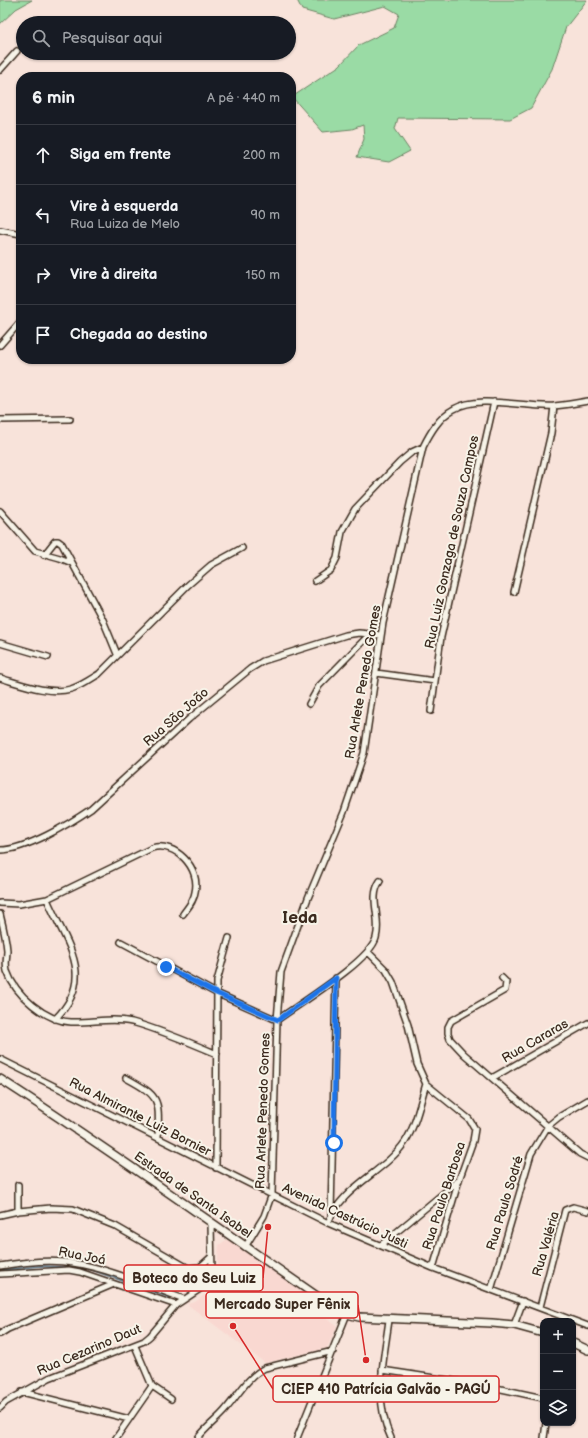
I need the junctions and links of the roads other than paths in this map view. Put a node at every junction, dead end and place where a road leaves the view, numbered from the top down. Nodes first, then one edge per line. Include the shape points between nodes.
1 (16, 52) edge
2 (0, 70) edge
3 (0, 230) edge
4 (16, 233) edge
5 (16, 327) edge
6 (0, 345) edge
7 (588, 401) edge
8 (494, 402) junction
9 (554, 406) junction
10 (70, 419) dead end
11 (0, 420) edge
12 (423, 447) junction
13 (0, 511) edge
14 (242, 548) dead end
15 (44, 555) junction
16 (74, 565) junction
17 (315, 581) dead end
18 (514, 592) dead end
19 (372, 633) junction
20 (381, 636) junction
21 (0, 643) edge
22 (117, 654) junction
23 (48, 657) dead end
24 (376, 673) junction
25 (0, 678) edge
26 (435, 681) junction
27 (309, 704) dead end
28 (431, 710) dead end
29 (0, 850) edge
30 (380, 880) dead end
31 (47, 899) junction
32 (0, 903) edge
33 (0, 914) edge
34 (183, 914) dead end
35 (229, 938) dead end
36 (121, 942) dead end
37 (368, 952) junction
38 (336, 978) junction
39 (502, 978) dead end
40 (216, 993) junction
41 (55, 1019) junction
42 (278, 1020) junction
43 (588, 1022) edge
44 (217, 1054) junction
45 (0, 1058) edge
46 (126, 1078) dead end
47 (492, 1078) junction
48 (0, 1079) edge
49 (426, 1084) junction
50 (588, 1100) edge
51 (548, 1126) junction
52 (158, 1138) junction
53 (588, 1158) edge
54 (216, 1168) junction
55 (459, 1180) junction
56 (18, 1185) dead end
57 (272, 1194) junction
58 (18, 1211) junction
59 (588, 1211) edge
60 (331, 1214) junction
61 (0, 1216) edge
62 (328, 1223) junction
63 (211, 1224) junction
64 (381, 1245) junction
65 (245, 1247) junction
66 (211, 1257) junction
67 (0, 1266) edge
68 (433, 1268) junction
69 (0, 1274) edge
70 (114, 1284) junction
71 (490, 1290) junction
72 (156, 1293) junction
73 (184, 1299) junction
74 (523, 1301) junction
75 (176, 1305) junction
76 (540, 1307) junction
77 (347, 1314) junction
78 (389, 1320) junction
79 (514, 1325) junction
80 (588, 1326) edge
81 (540, 1332) edge
82 (0, 1334) edge
83 (576, 1344) edge
84 (135, 1346) junction
85 (588, 1350) edge
86 (333, 1351) junction
87 (382, 1370) junction
88 (152, 1386) junction
89 (22, 1392) junction
90 (540, 1397) edge
91 (171, 1399) dead end
92 (0, 1408) edge
93 (129, 1419) junction
94 (546, 1426) edge
95 (116, 1438) edge
96 (198, 1438) edge
97 (297, 1438) edge
98 (391, 1438) edge
99 (544, 1438) edge

1 - 2 street
3 - 4 street
5 - 6 street
7 - 9 street, Rua Arlete Penedo Gomes
8 - 9 street, Rua Arlete Penedo Gomes
8 - 12 street, Rua Arlete Penedo Gomes via 464,404 453,409 438,422
8 - 26 street, Rua Luiz Gonzaga de Souza Campos via 440,637
9 - 18 street via 551,433
10 - 11 street
12 - 17 street via 400,462 355,509 342,532 337,558 331,570
12 - 20 street, Rua Arlete Penedo Gomes
13 - 15 street via 30,547
14 - 22 street via 211,565
15 - 16 street via 60,558
15 - 16 street via 58,540
16 - 22 street via 104,620
19 - 20 street, Rua São João
19 - 27 street via 319,686
19 - 29 street, Rua São João via 346,635 263,661 189,719 91,809 24,845
20 - 24 street, Rua Arlete Penedo Gomes
21 - 23 street
22 - 25 street via 99,674 72,689 55,690
24 - 26 street
24 - 42 street, Rua Arlete Penedo Gomes via 364,753 344,812 281,972
26 - 28 street, Rua Luiz Gonzaga de Souza Campos
30 - 37 street via 374,894 377,934
31 - 32 street via 19,904
31 - 34 street via 152,848 164,846 184,858 196,877 196,892
31 - 41 street via 76,962 73,994 66,1008
33 - 41 street via 10,977 27,1000
35 - 40 street
36 - 40 street
37 - 38 street
37 - 49 street, Rua Paulo Barbosa via 386,970 393,982 408,1025 417,1064
38 - 42 street
38 - 60 street
39 - 47 street via 506,982 505,990 456,1017 448,1027 450,1039
40 - 42 street
40 - 44 street
41 - 44 street via 70,1022 112,1019 130,1022 159,1030
42 - 57 street, Rua Arlete Penedo Gomes
43 - 47 street, Rua Cararas
44 - 54 street
45 - 52 street, Rua Almirante Luiz Bornier
46 - 52 street via 149,1090 155,1098 158,1109
47 - 51 street
48 - 63 main road, Estrada de Santa Isabel via 113,1154
49 - 55 street, Rua Paulo Barbosa via 469,1119 475,1130
49 - 60 street via 405,1142 349,1193
50 - 51 street, Rua Paulo Sodré
51 - 53 street
51 - 71 street, Rua Paulo Sodré via 527,1163
52 - 54 street, Rua Almirante Luiz Bornier
54 - 57 street, Rua Almirante Luiz Bornier
55 - 64 street
55 - 68 street, Rua Paulo Barbosa
56 - 58 street
57 - 62 street, Avenida Castrúcio Justi
57 - 65 street, Rua Arlete Penedo Gomes via 264,1216
58 - 61 street
58 - 66 street via 63,1208 82,1212 146,1242 188,1268 200,1267
59 - 76 street, Rua Valéria via 573,1207 565,1210
60 - 62 street
62 - 64 street, Avenida Castrúcio Justi
63 - 65 main road, Estrada de Santa Isabel
63 - 66 street, Rua Cezarino Daut
64 - 68 street, Avenida Castrúcio Justi
65 - 77 main road, Estrada de Santa Isabel via 326,1303
66 - 73 street, Rua Cezarino Daut via 212,1274 209,1280
67 - 72 street, Rua Joá via 49,1261 72,1263 116,1274
68 - 71 street, Avenida Castrúcio Justi
69 - 70 street, Rua Joá via 69,1270
70 - 72 street, Rua Joá
70 - 82 street
71 - 74 street, Avenida Castrúcio Justi
72 - 73 street, Rua Joá
72 - 75 street, Rua Joá
73 - 75 street, Rua Cezarino Daut
74 - 76 street, Avenida Castrúcio Justi
74 - 79 street
75 - 84 street, Rua Cezarino Daut via 150,1336
76 - 80 street, Avenida Castrúcio Justi
77 - 78 main road, Estrada de Santa Isabel
77 - 86 street
78 - 79 main road, Estrada de Santa Isabel via 466,1321
78 - 87 street
79 - 81 main road, Estrada de Santa Isabel
83 - 85 main road
84 - 88 street
84 - 89 street, Rua Cezarino Daut via 49,1378
86 - 96 street via 258,1371 248,1379 226,1410
86 - 97 street
87 - 90 street via 487,1386
87 - 98 street via 382,1407
88 - 91 street
88 - 93 street
89 - 92 street, Rua Cezarino Daut
89 - 93 street
93 - 95 street
94 - 99 street

